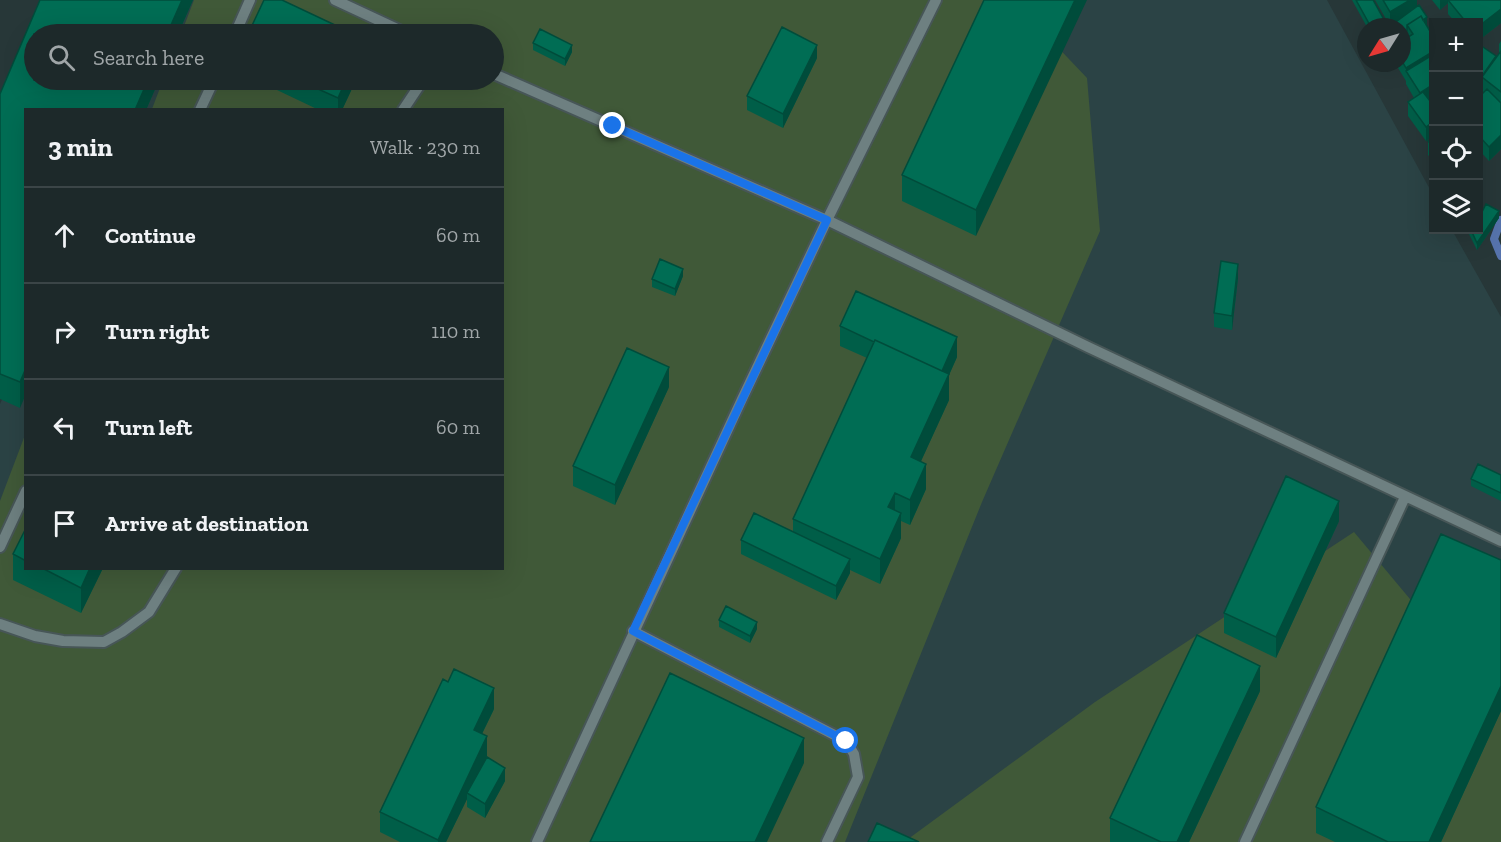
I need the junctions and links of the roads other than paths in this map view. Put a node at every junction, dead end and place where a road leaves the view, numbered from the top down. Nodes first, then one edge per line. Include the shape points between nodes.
1 (250, 0) edge
2 (335, 0) edge
3 (936, 0) edge
4 (239, 24) edge
5 (387, 24) edge
6 (504, 78) edge
7 (209, 90) edge
8 (416, 90) edge
9 (201, 108) edge
10 (404, 108) edge
11 (827, 220) junction
12 (24, 495) edge
13 (1405, 497) junction
14 (1501, 541) edge
15 (0, 547) edge
16 (175, 570) edge
17 (0, 624) edge
18 (633, 631) junction
19 (537, 842) edge
20 (827, 842) edge
21 (1245, 842) edge

1 - 4 lane
2 - 5 lane
3 - 11 lane
6 - 11 lane
7 - 9 lane
8 - 10 lane
11 - 13 lane
11 - 18 lane
12 - 15 lane
13 - 14 lane
13 - 21 lane
16 - 17 lane via 148,612 104,642 63,641
18 - 19 lane
18 - 20 lane via 846,741 854,754 858,777

